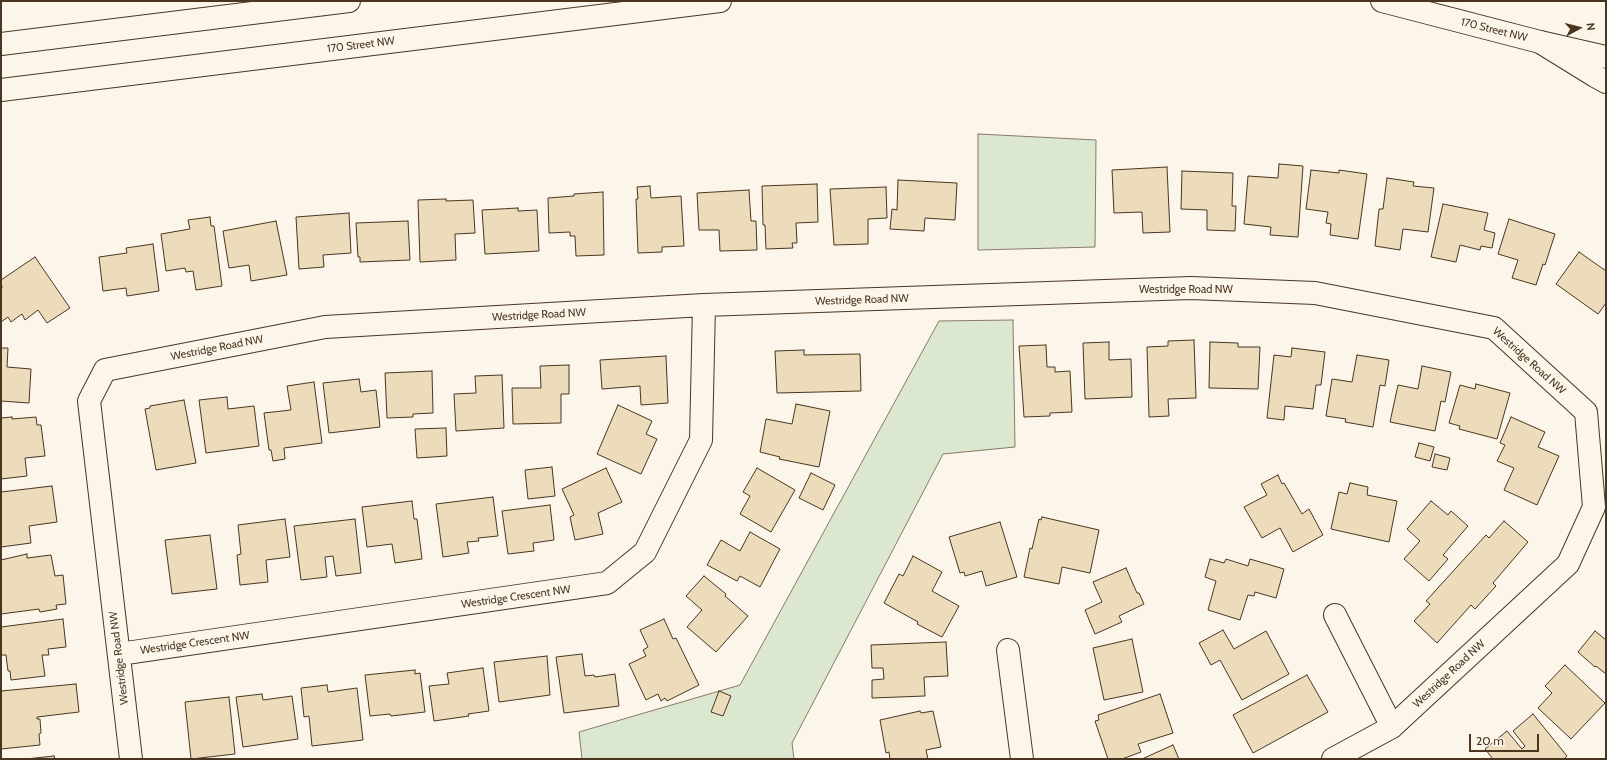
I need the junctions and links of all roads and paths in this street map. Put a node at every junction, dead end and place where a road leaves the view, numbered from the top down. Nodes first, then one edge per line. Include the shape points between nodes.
1 (349, 1) edge
2 (720, 1) edge
3 (1382, 1) edge
4 (1540, 42) junction
5 (1, 44) edge
6 (1606, 57) edge
7 (1606, 82) edge
8 (1, 90) edge
9 (704, 305) junction
10 (1335, 616) dead end
11 (1008, 650) dead end
12 (119, 654) junction
13 (1392, 727) junction
14 (132, 759) edge
15 (1022, 759) edge
16 (1333, 759) edge

1 - 5 main road
2 - 8 main road, 170 Street NW
3 - 4 main road, 170 Street NW
4 - 6 main road, 170 Street NW
4 - 7 main road
9 - 12 main road, Westridge Crescent NW via 701,440 645,552 607,583
9 - 12 main road, Westridge Road NW via 325,327 105,370 89,401
9 - 13 main road, Westridge Road NW via 1191,288 1315,293 1494,328 1586,412 1594,507 1568,564
10 - 13 main road
11 - 15 main road
12 - 14 main road, Westridge Road NW
13 - 16 main road, Westridge Road NW

